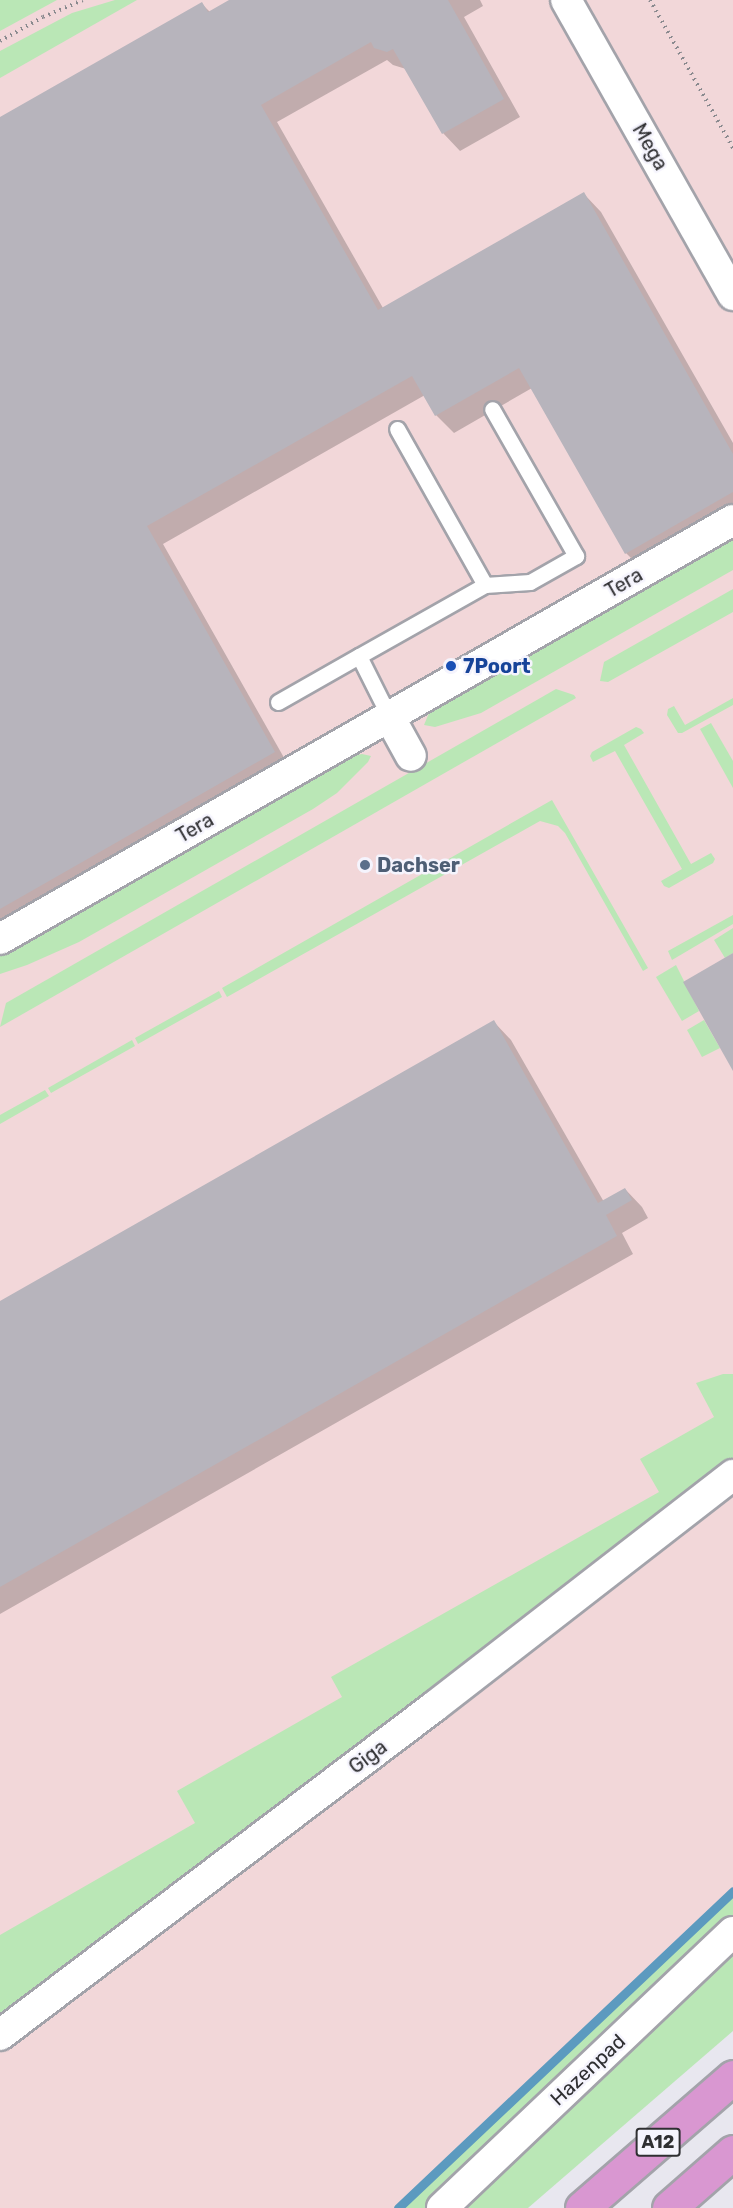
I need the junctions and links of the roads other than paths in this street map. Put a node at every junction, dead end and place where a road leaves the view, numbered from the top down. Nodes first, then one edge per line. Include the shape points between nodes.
1 (566, 0) edge
2 (733, 295) edge
3 (492, 409) dead end
4 (397, 429) dead end
5 (733, 519) edge
6 (485, 585) junction
7 (359, 656) junction
8 (278, 702) dead end
9 (390, 718) junction
10 (411, 756) dead end
11 (0, 939) edge
12 (733, 1475) edge
13 (733, 1932) edge
14 (0, 2035) edge
15 (733, 2077) edge
16 (733, 2152) edge
17 (442, 2208) edge
18 (582, 2208) edge
19 (669, 2208) edge

1 - 2 street, Mega
3 - 6 lane via 576,556 530,582
4 - 6 lane
5 - 9 street, Tera
6 - 7 lane
7 - 8 lane
7 - 9 lane
9 - 10 street
9 - 11 street, Tera
12 - 14 street, Giga
13 - 17 street, Hazenpad
15 - 18 highway, A12
16 - 19 highway

